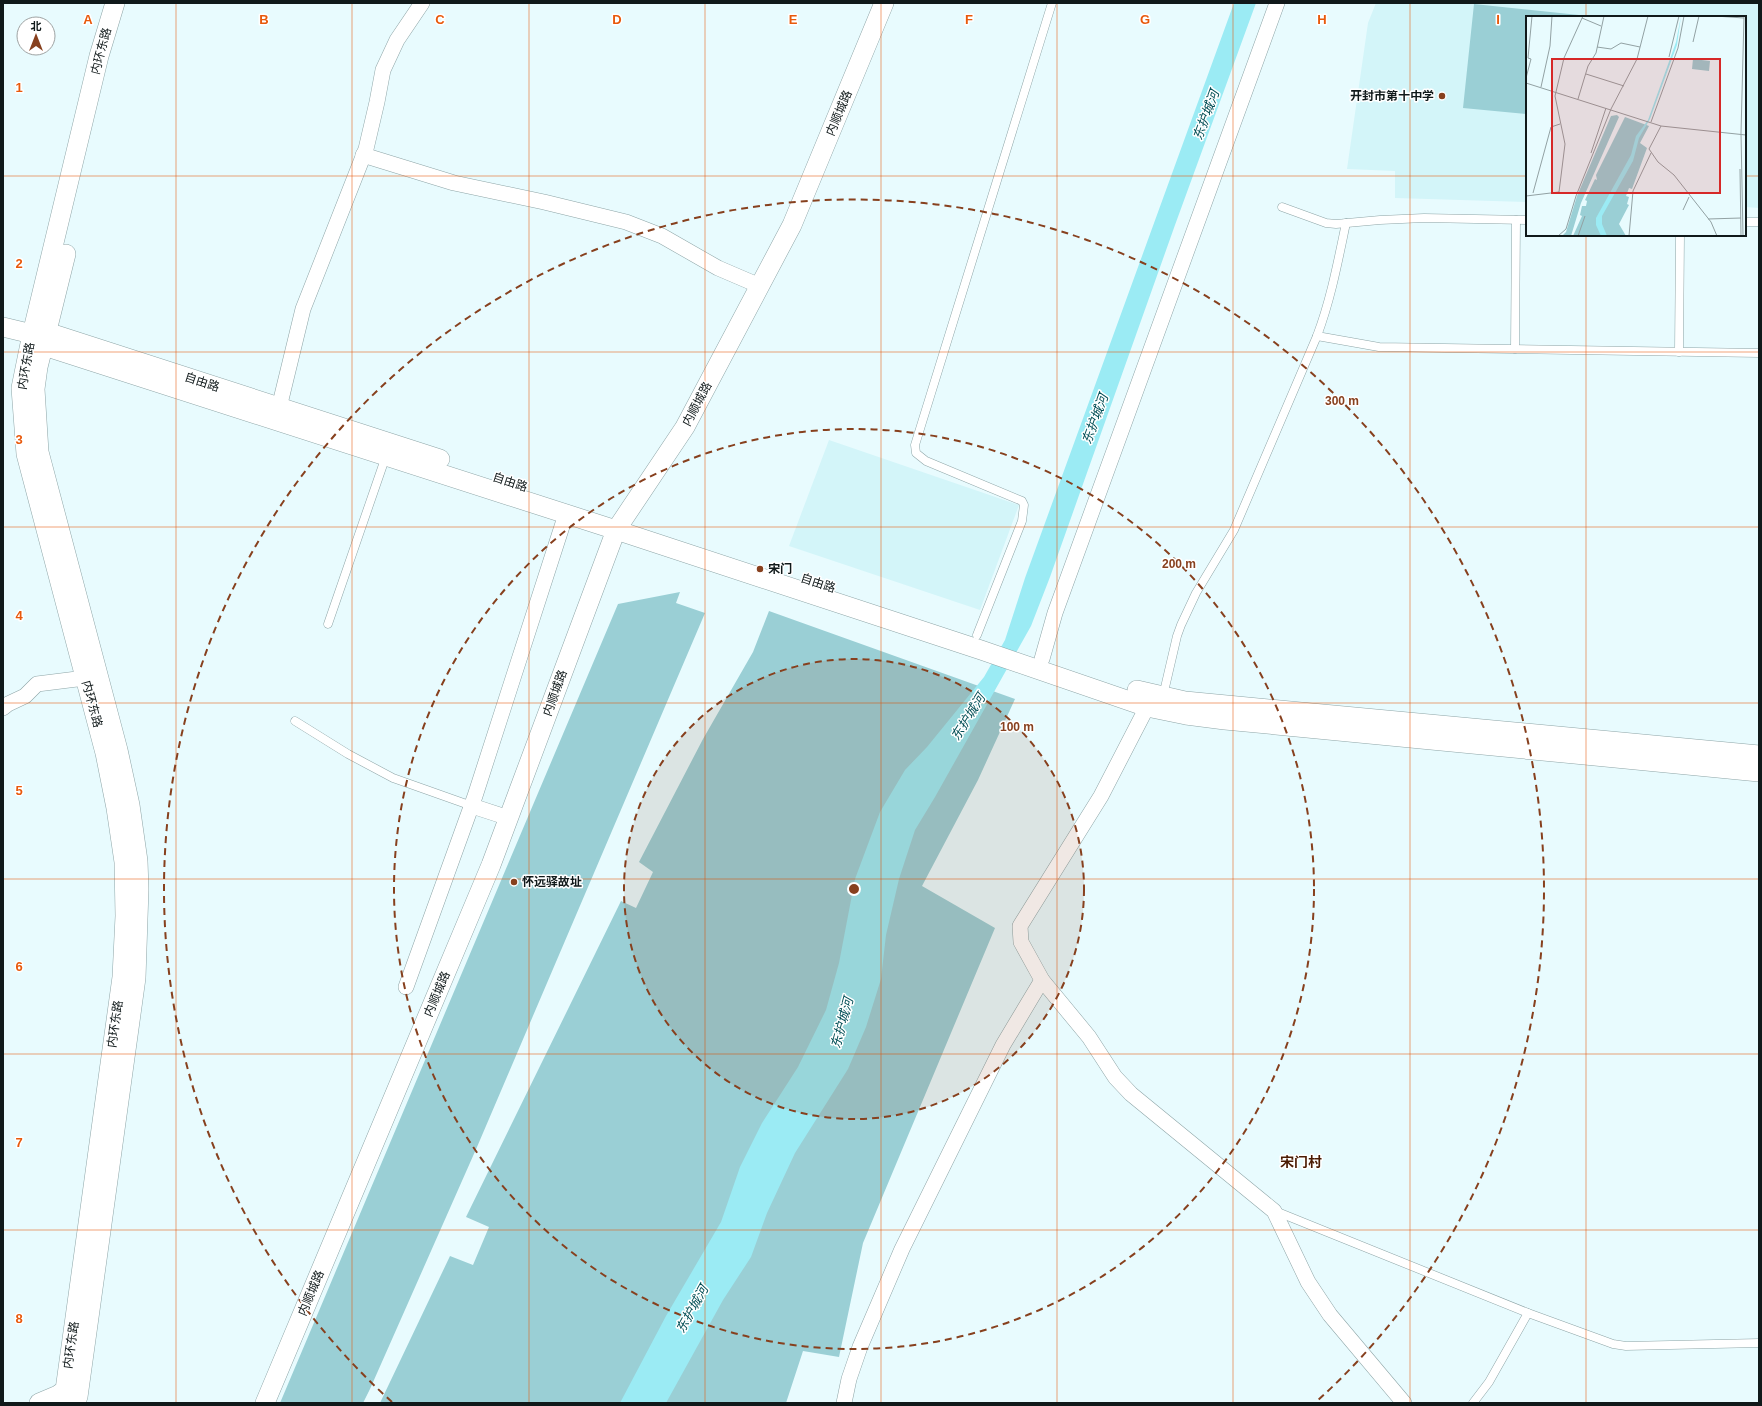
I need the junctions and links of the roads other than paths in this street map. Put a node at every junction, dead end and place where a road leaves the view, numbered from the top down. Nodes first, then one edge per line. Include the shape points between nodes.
1 (115, 3) edge
2 (129, 3) edge
3 (422, 3) edge
4 (884, 3) edge
5 (1052, 3) edge
6 (1277, 3) edge
7 (363, 156) junction
8 (1282, 207) dead end
9 (1516, 220) junction
10 (1526, 220) edge
11 (1746, 222) edge
12 (1759, 222) edge
13 (1346, 223) junction
14 (1680, 236) edge
15 (760, 286) junction
16 (3, 327) edge
17 (1317, 336) junction
18 (41, 337) junction
19 (1515, 349) junction
20 (1679, 352) junction
21 (1759, 353) edge
22 (277, 414) junction
23 (386, 456) junction
24 (566, 514) junction
25 (619, 525) junction
26 (328, 624) dead end
27 (982, 641) junction
28 (1033, 659) junction
29 (85, 678) junction
30 (1163, 696) junction
31 (5, 704) edge
32 (1147, 707) junction
33 (295, 721) dead end
34 (1759, 755) edge
35 (1759, 772) edge
36 (472, 806) junction
37 (508, 818) junction
38 (1042, 980) junction
39 (406, 987) dead end
40 (1274, 1211) junction
41 (1528, 1313) junction
42 (1759, 1343) edge
43 (40, 1403) edge
44 (70, 1403) edge
45 (265, 1403) edge
46 (844, 1403) edge
47 (1404, 1403) edge
48 (1473, 1403) edge

1 - 18 street, 内环东路 via 100,56
2 - 18 street, 内环东路 via 112,59
3 - 7 street via 397,40 383,70
4 - 15 street, 内顺城路 via 792,225
5 - 27 lane via 915,445 916,453 926,461 1024,504 1022,521
6 - 28 street via 1055,613
7 - 15 street via 454,183 626,222 662,236 718,268
7 - 22 street via 303,309
8 - 13 lane via 1326,223
9 - 10 lane
9 - 13 lane via 1424,218
9 - 19 lane
11 - 12 lane
13 - 17 lane via 1335,275
14 - 20 lane
15 - 25 street, 内顺城路 via 685,427
16 - 18 street, 自由路
17 - 19 lane via 1379,347
17 - 30 lane via 1234,530 1196,593 1181,625
18 - 22 street, 自由路
18 - 29 street, 内环东路 via 21,388 26,454
18 - 44 street, 内环东路 via 35,389 39,452 118,750 138,861 139,889 136,978 78,1397
19 - 20 lane
20 - 21 lane
22 - 23 street, 自由路
22 - 25 street, 自由路
23 - 24 street, 自由路
23 - 26 lane
24 - 25 street, 自由路
24 - 36 street
25 - 27 street, 自由路
25 - 37 street, 内顺城路
27 - 28 street, 自由路
28 - 30 street
28 - 32 street
29 - 31 street via 37,684 25,696
29 - 43 street, 内环东路 via 105,753 124,862 125,916 122,969 64,1390
30 - 34 street via 1193,701
32 - 35 street via 1225,720
32 - 38 street via 1101,796 1020,926 1021,942
33 - 36 lane via 393,778
36 - 37 street
36 - 39 street
37 - 45 street, 内顺城路 via 488,872
38 - 40 street via 1089,1037 1115,1077 1131,1094
38 - 46 street via 1003,1045 902,1249 848,1378
40 - 41 lane
40 - 47 street via 1308,1282 1326,1310
41 - 42 lane via 1597,1339 1626,1346
41 - 48 lane

